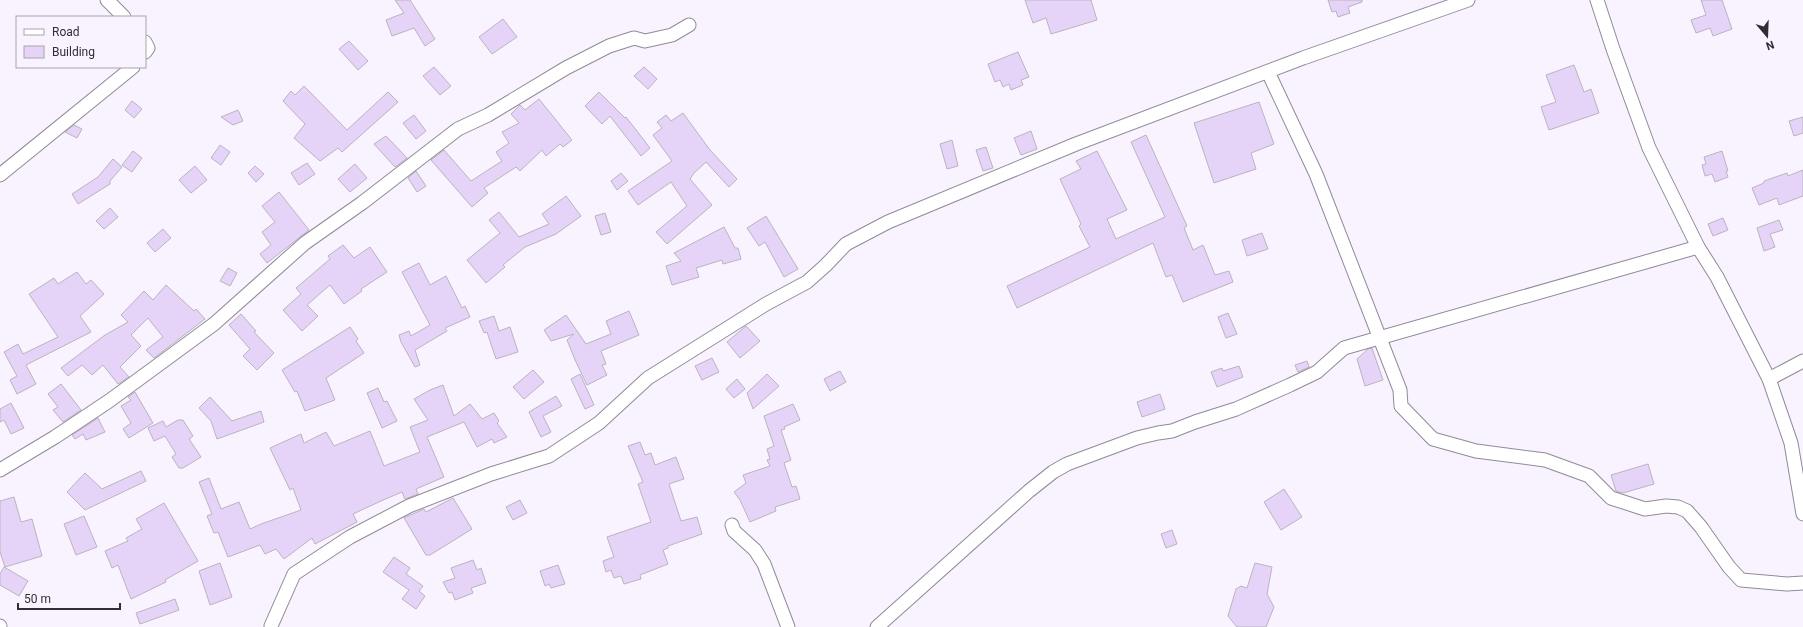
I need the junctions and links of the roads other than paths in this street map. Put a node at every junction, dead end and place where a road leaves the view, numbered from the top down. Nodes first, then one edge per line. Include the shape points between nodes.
1 (107, 0) edge
2 (1468, 0) edge
3 (1597, 0) edge
4 (123, 16) edge
5 (689, 25) dead end
6 (132, 68) edge
7 (1268, 72) junction
8 (0, 175) edge
9 (1698, 247) junction
10 (1380, 338) junction
11 (1803, 361) edge
12 (1770, 379) junction
13 (0, 470) edge
14 (1803, 514) edge
15 (732, 525) dead end
16 (1803, 583) edge
17 (778, 601) junction
18 (271, 626) edge
19 (788, 627) edge
20 (796, 627) edge
21 (877, 627) edge

1 - 4 street
2 - 7 street
3 - 9 street via 1649,148
5 - 13 street via 672,35 645,41 634,38 609,46 566,68 488,115 458,129 345,216 305,243 214,324 108,401
6 - 8 street
7 - 10 street via 1316,174
7 - 18 street via 1076,144 888,222 846,244 807,282 766,304 648,378 599,423 549,456 491,474 409,506 344,541 294,574
9 - 10 street
9 - 12 street via 1717,277
10 - 16 street via 1400,390 1401,406 1433,439 1476,451 1545,460 1589,476 1611,498 1644,509 1666,506 1687,511 1741,580
10 - 21 street via 1344,348 1316,372 1236,409 1172,431 1137,438 1067,464 1053,472
11 - 12 street
12 - 14 street via 1791,443
15 - 17 street via 734,531 755,550 764,564
17 - 19 street
17 - 20 street

